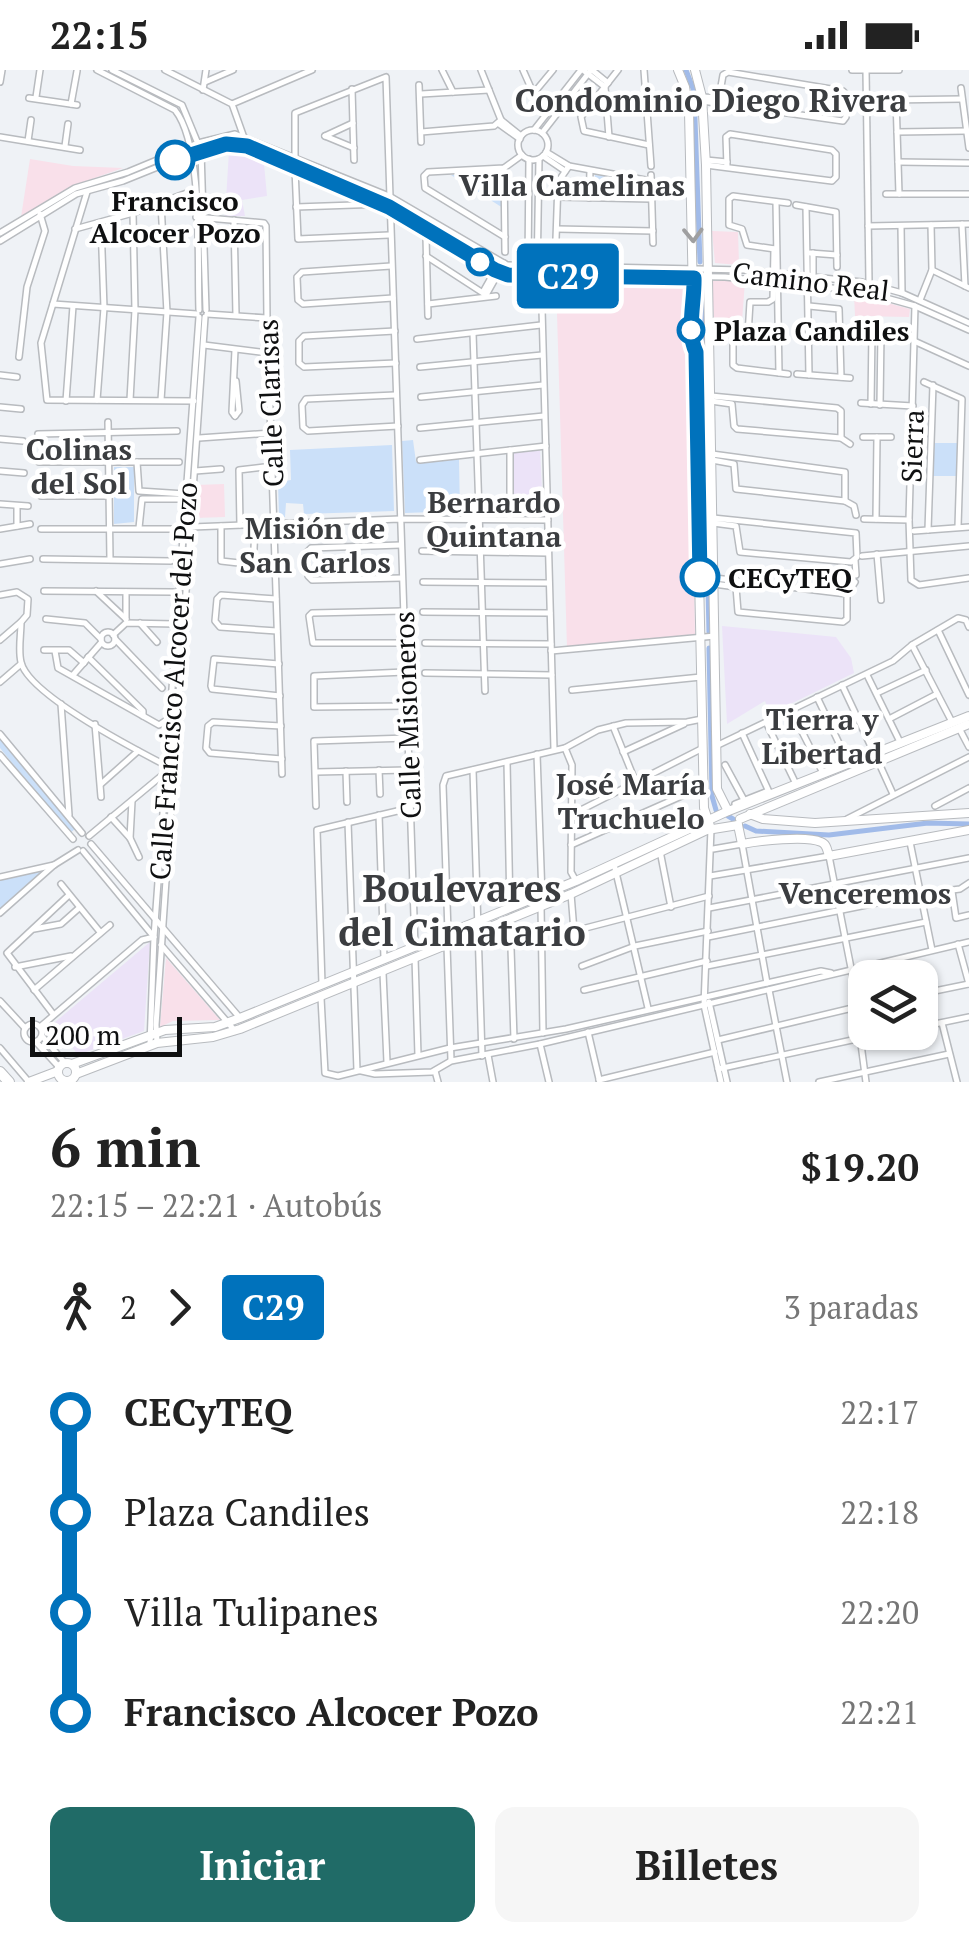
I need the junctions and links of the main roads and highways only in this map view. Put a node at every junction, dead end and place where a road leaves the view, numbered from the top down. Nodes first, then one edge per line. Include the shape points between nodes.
1 (678, 70) edge
2 (694, 70) edge
3 (708, 636) junction
4 (969, 716) edge
5 (969, 724) edge
6 (956, 725) junction
7 (876, 757) junction
8 (969, 813) edge
9 (733, 814) junction
10 (750, 814) junction
11 (709, 825) junction
12 (969, 830) edge
13 (616, 868) junction
14 (510, 913) junction
15 (415, 951) junction
16 (352, 976) junction
17 (232, 1027) junction
18 (153, 1039) junction
19 (61, 1071) edge
20 (76, 1074) junction
21 (29, 1082) edge

1 -> 3 main road via 688,100
2 - 3 main road via 702,99 709,273 714,581
3 - 9 main road via 717,789
3 - 11 main road via 702,718
4 - 6 main road
5 - 6 main road
6 - 7 main road
6 - 7 main road via 900,742
7 - 9 main road via 769,793
7 - 10 main road
8 - 10 main road via 838,823
9 - 10 main road
9 - 11 main road
9 - 11 main road via 725,827
9 - 12 main road via 742,844 820,841 829,856
11 - 13 main road
11 - 13 main road
13 - 14 main road
13 - 14 main road via 571,894
14 - 15 main road
15 - 16 main road
15 - 16 main road via 382,970
16 - 17 main road via 321,995
16 - 17 main road via 240,1018
17 - 18 main road
18 - 19 main road
18 - 20 main road
19 - 20 main road
19 - 20 main road via 70,1081
19 - 21 main road

